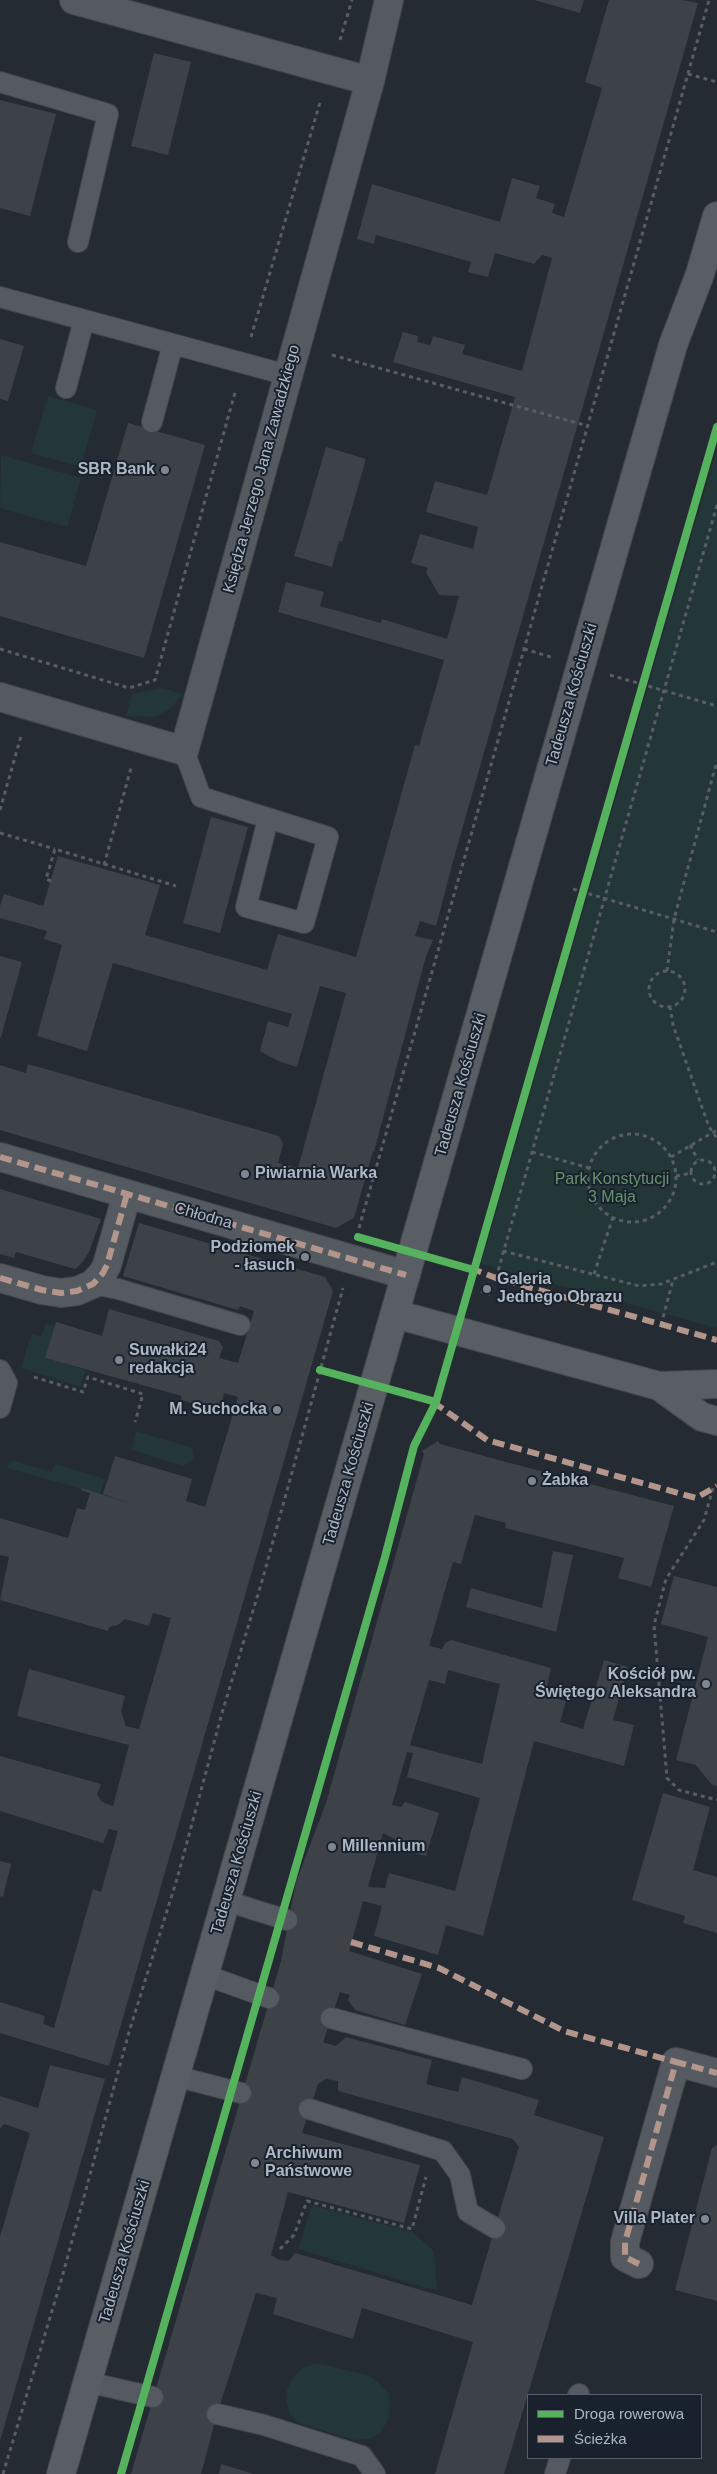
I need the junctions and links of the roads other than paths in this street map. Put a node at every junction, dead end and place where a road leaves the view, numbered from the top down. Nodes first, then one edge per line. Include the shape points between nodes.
1 (74, 0) edge
2 (389, 0) edge
3 (370, 81) junction
4 (0, 82) edge
5 (717, 216) edge
6 (78, 242) dead end
7 (0, 297) edge
8 (84, 320) junction
9 (173, 344) junction
10 (287, 375) junction
11 (66, 388) dead end
12 (152, 422) dead end
13 (0, 697) edge
14 (184, 751) junction
15 (268, 818) junction
16 (0, 1157) edge
17 (127, 1194) junction
18 (406, 1275) junction
19 (0, 1278) edge
20 (93, 1284) junction
21 (395, 1314) junction
22 (240, 1325) dead end
23 (0, 1370) edge
24 (717, 1384) edge
25 (658, 1386) junction
26 (0, 1408) edge
27 (717, 1421) edge
28 (226, 1902) junction
29 (287, 1920) dead end
30 (205, 1975) junction
31 (269, 1998) dead end
32 (331, 2018) dead end
33 (522, 2069) dead end
34 (717, 2073) edge
35 (175, 2076) junction
36 (241, 2093) dead end
37 (309, 2109) dead end
38 (495, 2228) dead end
39 (639, 2264) dead end
40 (87, 2382) junction
41 (153, 2397) dead end
42 (217, 2414) dead end
43 (560, 2459) edge
44 (61, 2474) edge
45 (374, 2474) edge
46 (555, 2474) edge

1 - 3 street
2 - 3 street, Księdza Jerzego Jana Zawadzkiego
3 - 10 street, Księdza Jerzego Jana Zawadzkiego
4 - 6 lane via 108,114
5 - 18 street, Tadeusza Kościuszki via 700,274 672,346
7 - 8 lane
8 - 9 lane
8 - 11 lane
9 - 10 lane
9 - 12 lane
10 - 14 street, Księdza Jerzego Jana Zawadzkiego
13 - 14 street
14 - 15 lane via 201,797
15 - 15 lane via 328,837 304,923 246,907
16 - 17 street, Chłodna
17 - 18 street, Chłodna
17 - 20 street via 107,1265
18 - 21 street, Tadeusza Kościuszki
19 - 20 street via 61,1293
20 - 22 lane
21 - 25 street
21 - 28 street, Tadeusza Kościuszki
23 - 26 lane via 7,1383
24 - 25 street
25 - 27 street via 702,1417
28 - 29 lane
28 - 30 street, Tadeusza Kościuszki
30 - 31 lane
30 - 35 street, Tadeusza Kościuszki
32 - 33 lane
34 - 39 street via 676,2062 624,2242 625,2256
35 - 36 lane
35 - 40 street, Tadeusza Kościuszki
37 - 38 lane via 443,2151 460,2175 468,2212
40 - 41 lane
40 - 44 street, Tadeusza Kościuszki
42 - 45 lane via 264,2425 362,2456
43 - 46 lane

